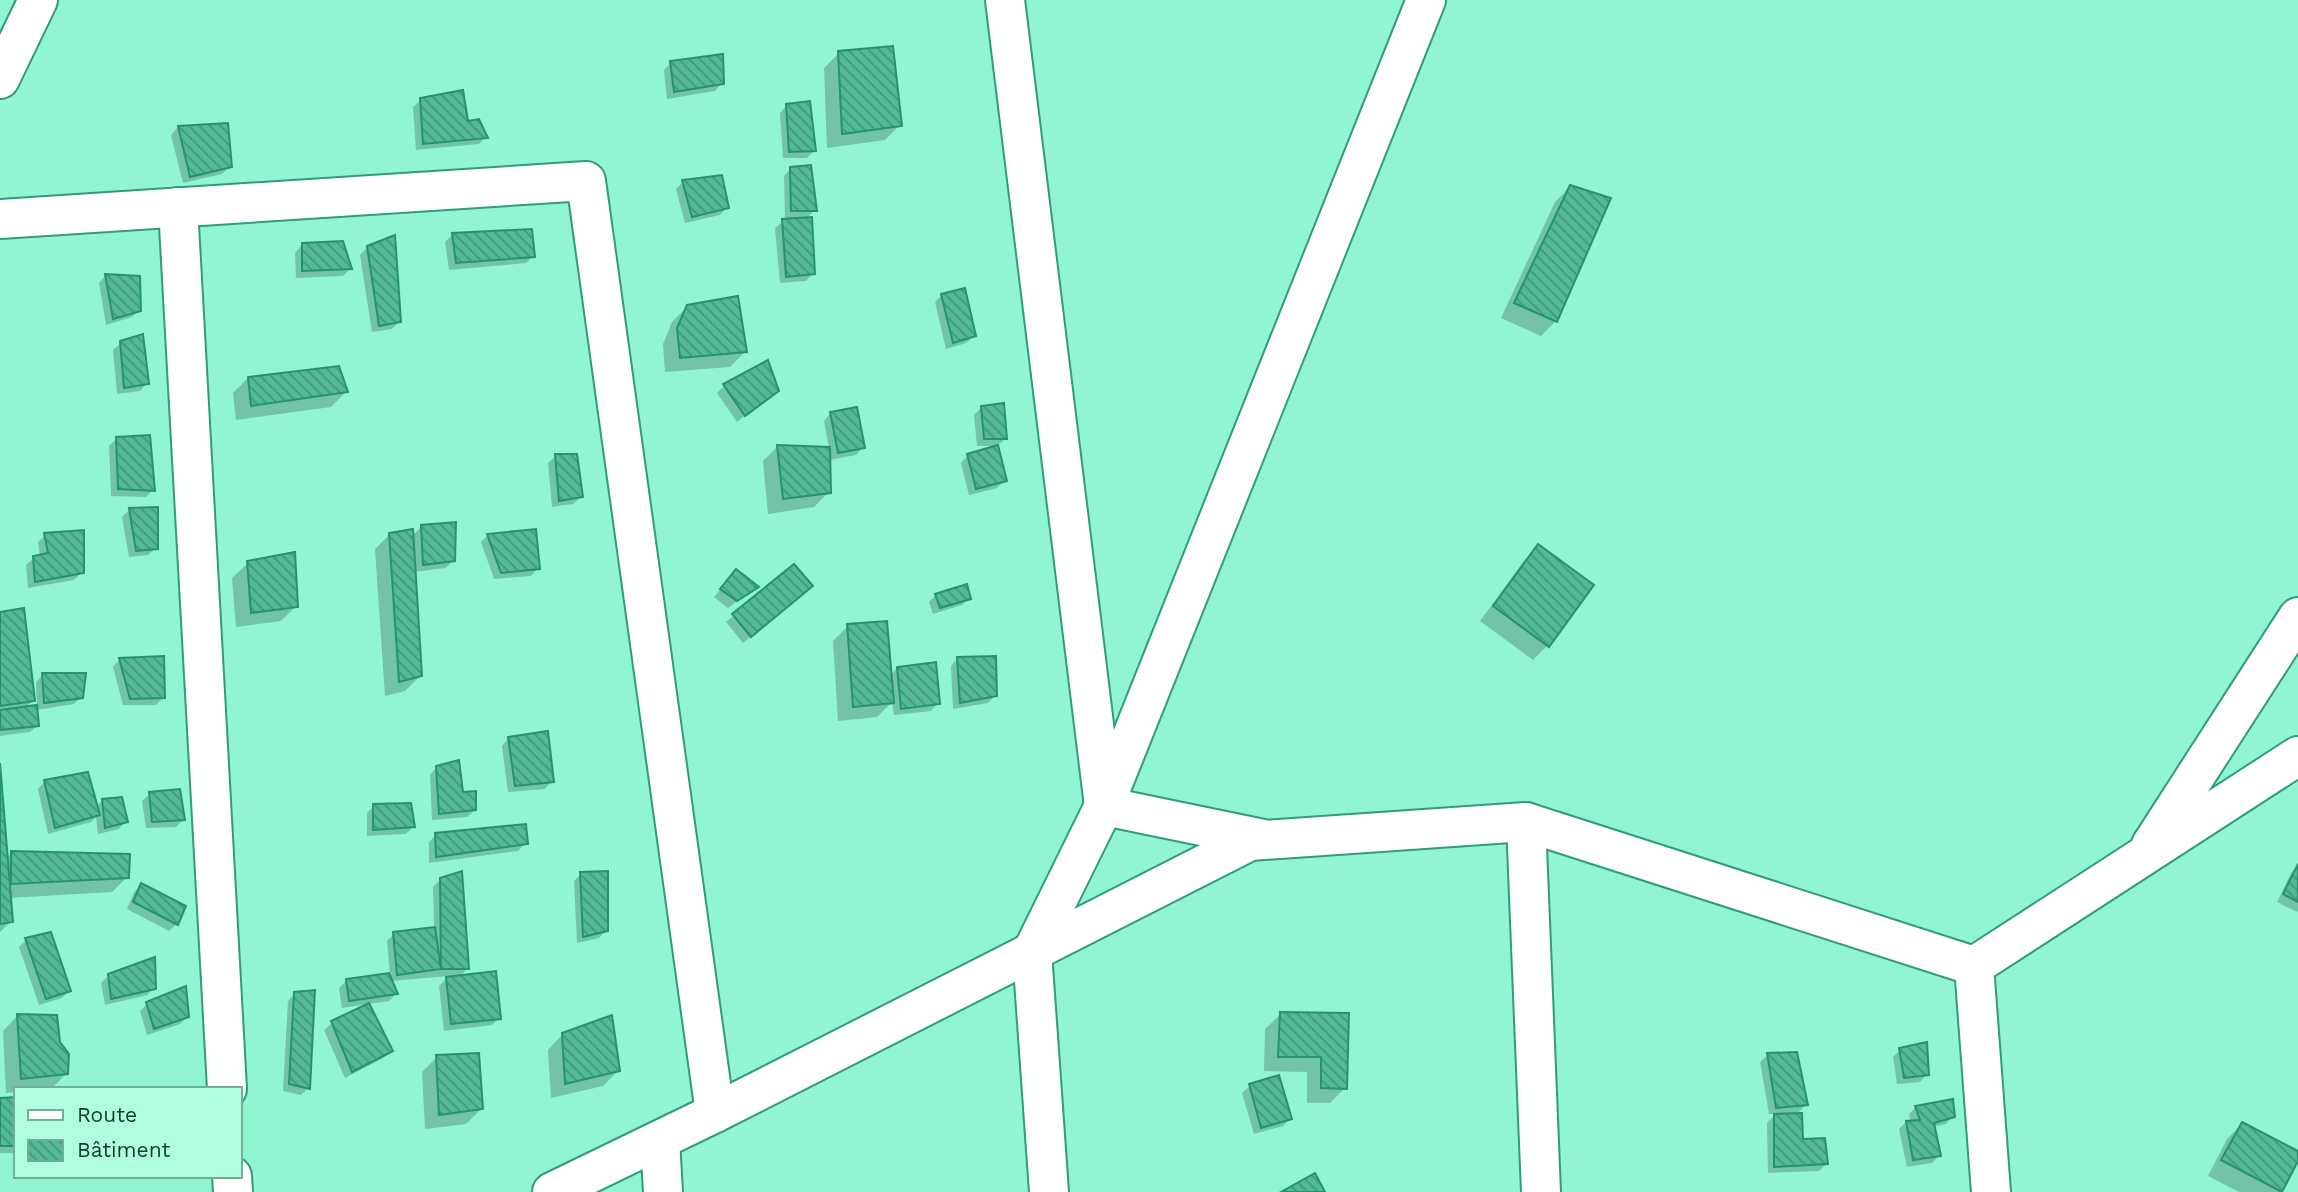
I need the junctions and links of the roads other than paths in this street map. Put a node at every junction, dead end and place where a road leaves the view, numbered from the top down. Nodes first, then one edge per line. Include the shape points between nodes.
1 (38, 0) edge
2 (1426, 0) edge
3 (999, 1) edge
4 (0, 79) edge
5 (178, 207) junction
6 (0, 219) edge
7 (2298, 617) edge
8 (2298, 756) edge
9 (1104, 806) junction
10 (1526, 822) junction
11 (1269, 840) junction
12 (2144, 856) junction
13 (1032, 952) junction
14 (1974, 966) junction
15 (227, 1087) edge
16 (715, 1113) junction
17 (660, 1140) junction
18 (552, 1192) edge
19 (663, 1192) edge
20 (1049, 1192) edge
21 (1541, 1192) edge
22 (1991, 1192) edge

1 - 4 street
2 - 9 street
3 - 9 street
5 - 6 street
5 - 15 street
5 - 16 street via 586,181
7 - 12 street
8 - 12 street
9 - 11 street
9 - 13 street
10 - 11 street
10 - 14 street
10 - 21 street
11 - 13 street via 1250,841
12 - 14 street
13 - 16 street
13 - 20 street
14 - 22 street
16 - 17 street
17 - 18 street
17 - 19 street

